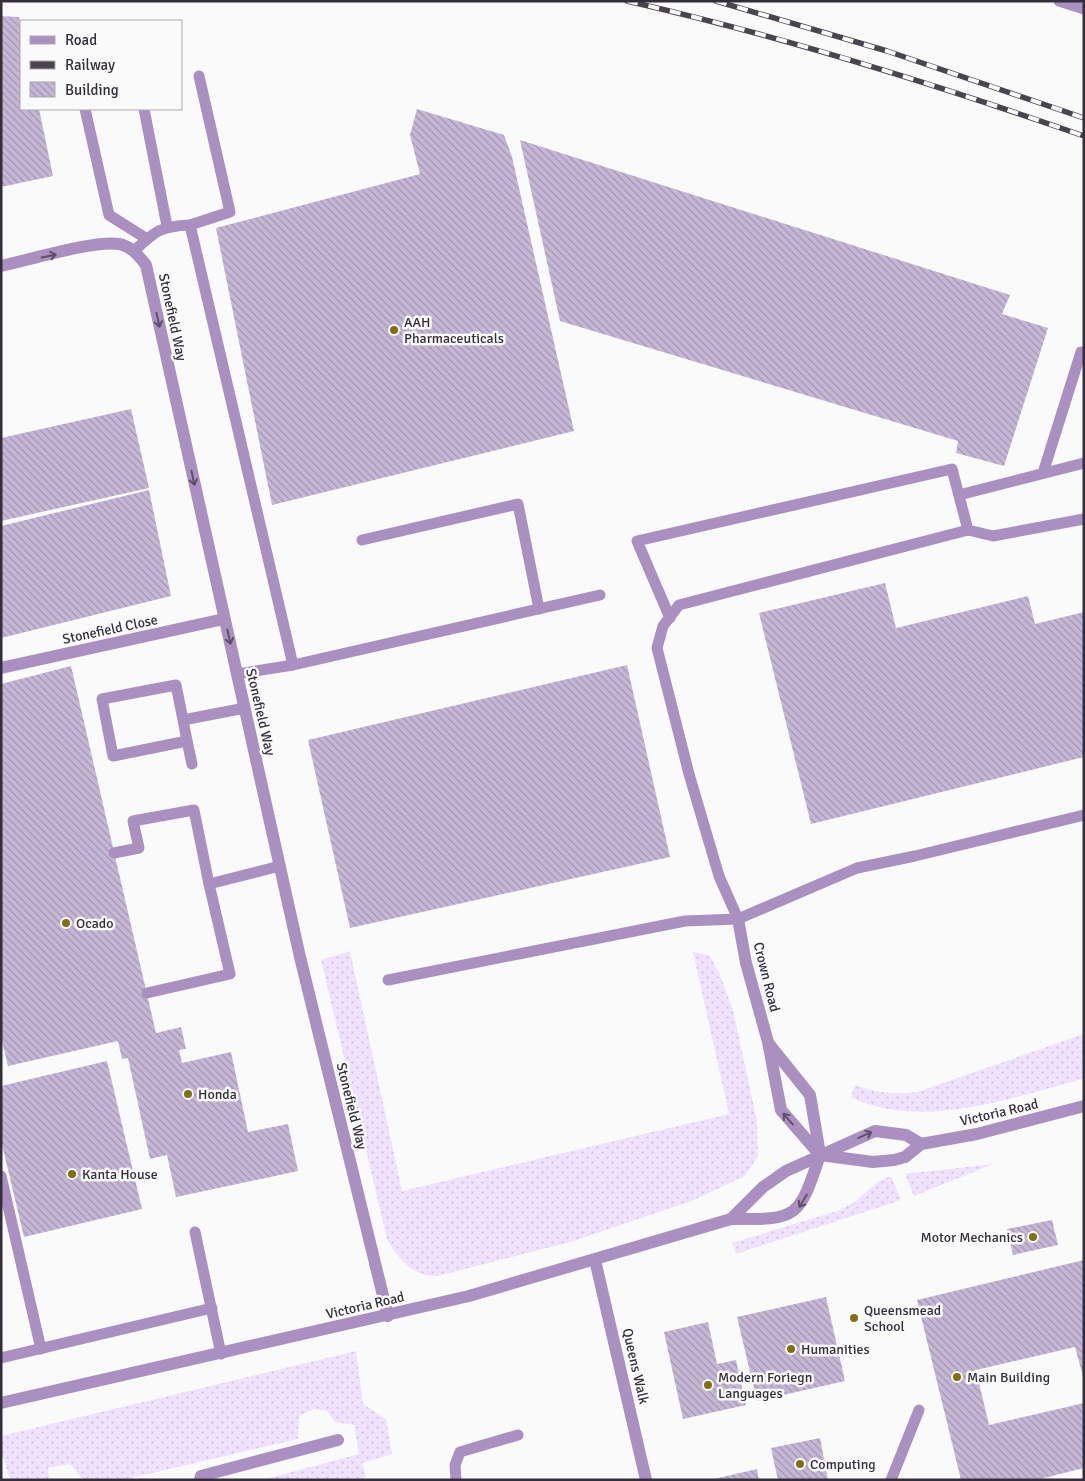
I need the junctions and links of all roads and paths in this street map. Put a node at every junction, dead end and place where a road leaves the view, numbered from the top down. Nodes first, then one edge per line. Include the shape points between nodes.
1 (1059, 1) edge
2 (1084, 9) edge
3 (199, 76) dead end
4 (85, 110) edge
5 (144, 110) edge
6 (190, 225) junction
7 (167, 226) junction
8 (147, 239) junction
9 (134, 251) junction
10 (1, 266) edge
11 (1081, 352) dead end
12 (1084, 463) edge
13 (1043, 473) junction
14 (959, 494) junction
15 (1084, 519) edge
16 (968, 530) junction
17 (362, 540) dead end
18 (600, 595) dead end
19 (539, 609) junction
20 (670, 618) junction
21 (224, 619) junction
22 (293, 665) junction
23 (1, 668) edge
24 (237, 674) junction
25 (245, 708) junction
26 (183, 720) junction
27 (187, 741) junction
28 (192, 764) dead end
29 (1084, 815) edge
30 (114, 853) dead end
31 (280, 866) junction
32 (209, 884) junction
33 (738, 919) junction
34 (388, 980) dead end
35 (147, 993) dead end
36 (768, 1042) junction
37 (1084, 1106) edge
38 (921, 1144) junction
39 (820, 1155) junction
40 (1, 1176) edge
41 (731, 1219) junction
42 (195, 1232) dead end
43 (595, 1260) junction
44 (212, 1308) junction
45 (388, 1316) junction
46 (41, 1349) junction
47 (221, 1354) junction
48 (1, 1358) edge
49 (1, 1403) edge
50 (919, 1410) dead end
51 (518, 1435) dead end
52 (338, 1440) dead end
53 (200, 1480) edge
54 (456, 1480) edge
55 (646, 1480) edge
56 (891, 1480) edge

1 - 2 lane
3 - 6 lane via 230,212
4 - 8 lane via 109,215
5 - 7 lane
6 - 7 lane
6 - 22 lane
7 - 8 lane
8 - 9 lane
10 -> 9 street via 100,245 120,244
9 -> 21 street, Stonefield Way via 146,265
11 - 13 lane
12 - 13 lane
13 - 14 lane
14 - 16 lane
14 - 20 lane via 952,468 637,541
15 - 16 lane via 993,536
16 - 20 lane via 679,605
17 - 19 lane via 518,504
18 - 19 lane
19 - 22 lane
20 - 33 lane via 663,626 657,648 664,680 719,876
21 - 23 street, Stonefield Close
21 -> 24 street, Stonefield Way
22 - 24 lane
24 - 25 street, Stonefield Way
25 - 26 lane
25 - 31 street, Stonefield Way
26 - 27 lane
26 - 27 lane via 176,685 102,699 113,756
27 - 28 lane
29 - 33 lane via 857,868
30 - 32 lane via 139,848 133,821 194,810
31 - 32 lane
31 - 45 street, Stonefield Way
32 - 35 lane via 230,974
33 - 34 lane via 685,921
33 - 36 street, Crown Road via 746,963
36 - 39 street, Crown Road via 810,1095
39 -> 36 street, Crown Road via 781,1110
37 - 38 street, Victoria Road via 977,1134
38 - 39 street, Victoria Road via 894,1160 873,1162
39 -> 38 street, Victoria Road via 875,1131 906,1135
39 - 41 street, Victoria Road via 786,1171 763,1187
39 -> 41 street, Victoria Road via 806,1198 797,1211 769,1219
40 - 46 lane
41 - 43 street, Victoria Road
42 - 44 lane
43 - 45 street, Victoria Road
43 - 55 street, Queens Walk
44 - 46 lane
44 - 47 lane
45 - 47 street, Victoria Road
46 - 48 lane
47 - 49 street, Victoria Road
50 - 56 lane
51 - 54 lane via 460,1452 454,1465
52 - 53 street via 201,1476

